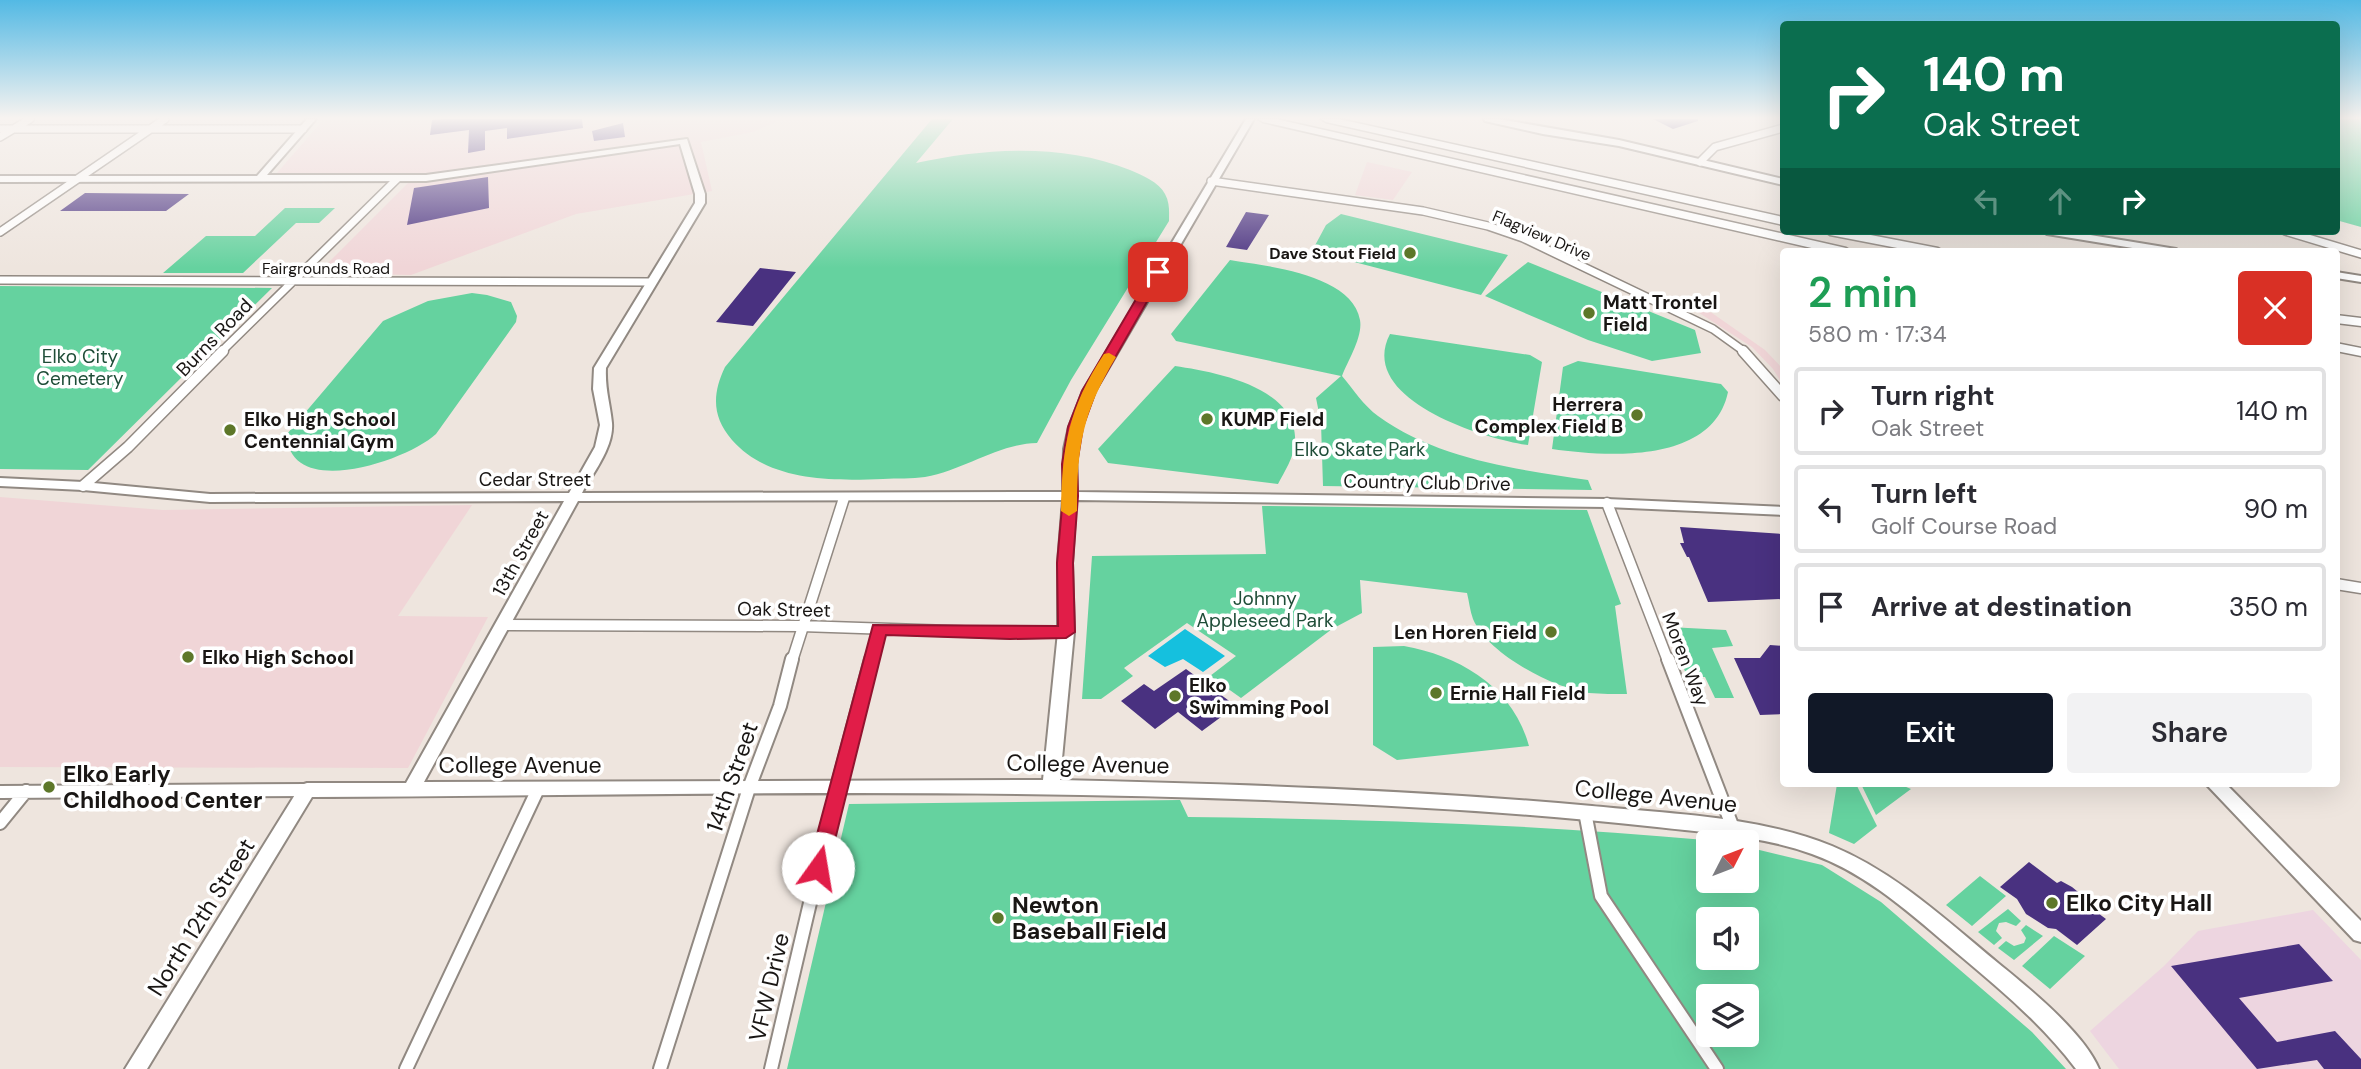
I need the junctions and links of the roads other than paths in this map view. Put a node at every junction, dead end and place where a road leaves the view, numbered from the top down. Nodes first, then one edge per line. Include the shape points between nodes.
1 (95, 169) edge
2 (268, 169) edge
3 (497, 169) edge
4 (692, 169) edge
5 (1219, 169) edge
6 (1480, 169) edge
7 (1550, 169) edge
8 (1727, 169) edge
9 (82, 178) junction
10 (0, 179) edge
11 (397, 179) junction
12 (258, 180) junction
13 (1212, 181) junction
14 (1780, 182) edge
15 (1780, 220) edge
16 (0, 232) edge
17 (1851, 235) edge
18 (2072, 235) edge
19 (2298, 235) edge
20 (1828, 248) edge
21 (1917, 248) edge
22 (2151, 248) edge
23 (2361, 254) edge
24 (2340, 276) edge
25 (2361, 279) edge
26 (0, 280) edge
27 (290, 282) junction
28 (652, 282) junction
29 (2340, 319) edge
30 (2361, 322) edge
31 (2340, 338) edge
32 (2361, 341) edge
33 (2340, 348) edge
34 (2361, 352) edge
35 (1780, 392) edge
36 (0, 482) edge
37 (83, 486) junction
38 (1070, 496) junction
39 (572, 498) junction
40 (844, 498) junction
41 (1606, 503) junction
42 (1780, 511) edge
43 (2340, 585) edge
44 (2361, 588) edge
45 (502, 625) junction
46 (801, 625) junction
47 (879, 629) junction
48 (1066, 632) junction
49 (1051, 787) junction
50 (2217, 787) edge
51 (749, 788) junction
52 (837, 788) junction
53 (538, 789) junction
54 (307, 790) junction
55 (411, 790) junction
56 (0, 792) edge
57 (26, 792) junction
58 (1585, 812) junction
59 (0, 823) edge
60 (1733, 828) junction
61 (2361, 934) edge
62 (135, 1069) edge
63 (406, 1069) edge
64 (660, 1069) edge
65 (771, 1069) edge
66 (1717, 1069) edge
67 (2088, 1069) edge

1 - 9 street
2 - 12 street
3 - 11 street, 13th Street
4 - 28 street, 13th Street via 700,203
5 - 13 street
6 - 20 highway
7 - 15 highway
8 - 14 street
9 - 10 street
9 - 12 street
9 - 16 street
11 - 12 street
11 - 27 street, Burns Road
13 - 35 street, Flagview Drive via 1423,211 1523,238 1713,329 1749,356
13 - 38 street via 1089,391 1070,449
17 - 21 highway
18 - 22 street
19 - 23 street
24 - 25 street
26 - 27 street, Fairgrounds Road
27 - 28 street, Fairgrounds Road
27 - 37 street, Burns Road via 128,447
28 - 39 street, 13th Street via 600,368 606,425 601,447
29 - 30 highway
31 - 32 highway
33 - 34 highway
36 - 37 street, Cedar Street
37 - 39 street, Cedar Street via 209,498
38 - 40 street, Cedar Street
38 - 41 street, Country Club Drive
38 - 48 street
39 - 40 street, Cedar Street
39 - 45 street, 13th Street
40 - 46 street, 14th Street
41 - 42 street, Country Club Drive
41 - 60 street, Moren Way
43 - 44 street
45 - 46 street, Oak Street
45 - 55 street, 13th Street
46 - 47 street, Oak Street
46 - 51 street, 14th Street via 780,706
47 - 48 street, Oak Street
47 - 52 street, VFW Drive
48 - 49 street
49 - 52 street, College Avenue
49 - 58 street, College Avenue via 1392,797
50 - 61 street
51 - 52 street, College Avenue
51 - 53 street, College Avenue
51 - 64 street, 14th Street
52 - 65 street, VFW Drive
53 - 55 street, College Avenue
53 - 63 street
54 - 55 street, College Avenue
54 - 57 street, College Avenue
54 - 62 street, North 12th Street
56 - 57 street, College Avenue
57 - 59 street
58 - 60 street, College Avenue
58 - 66 street via 1601,896
60 - 67 street, College Avenue via 1823,849 1881,880 2042,1013

